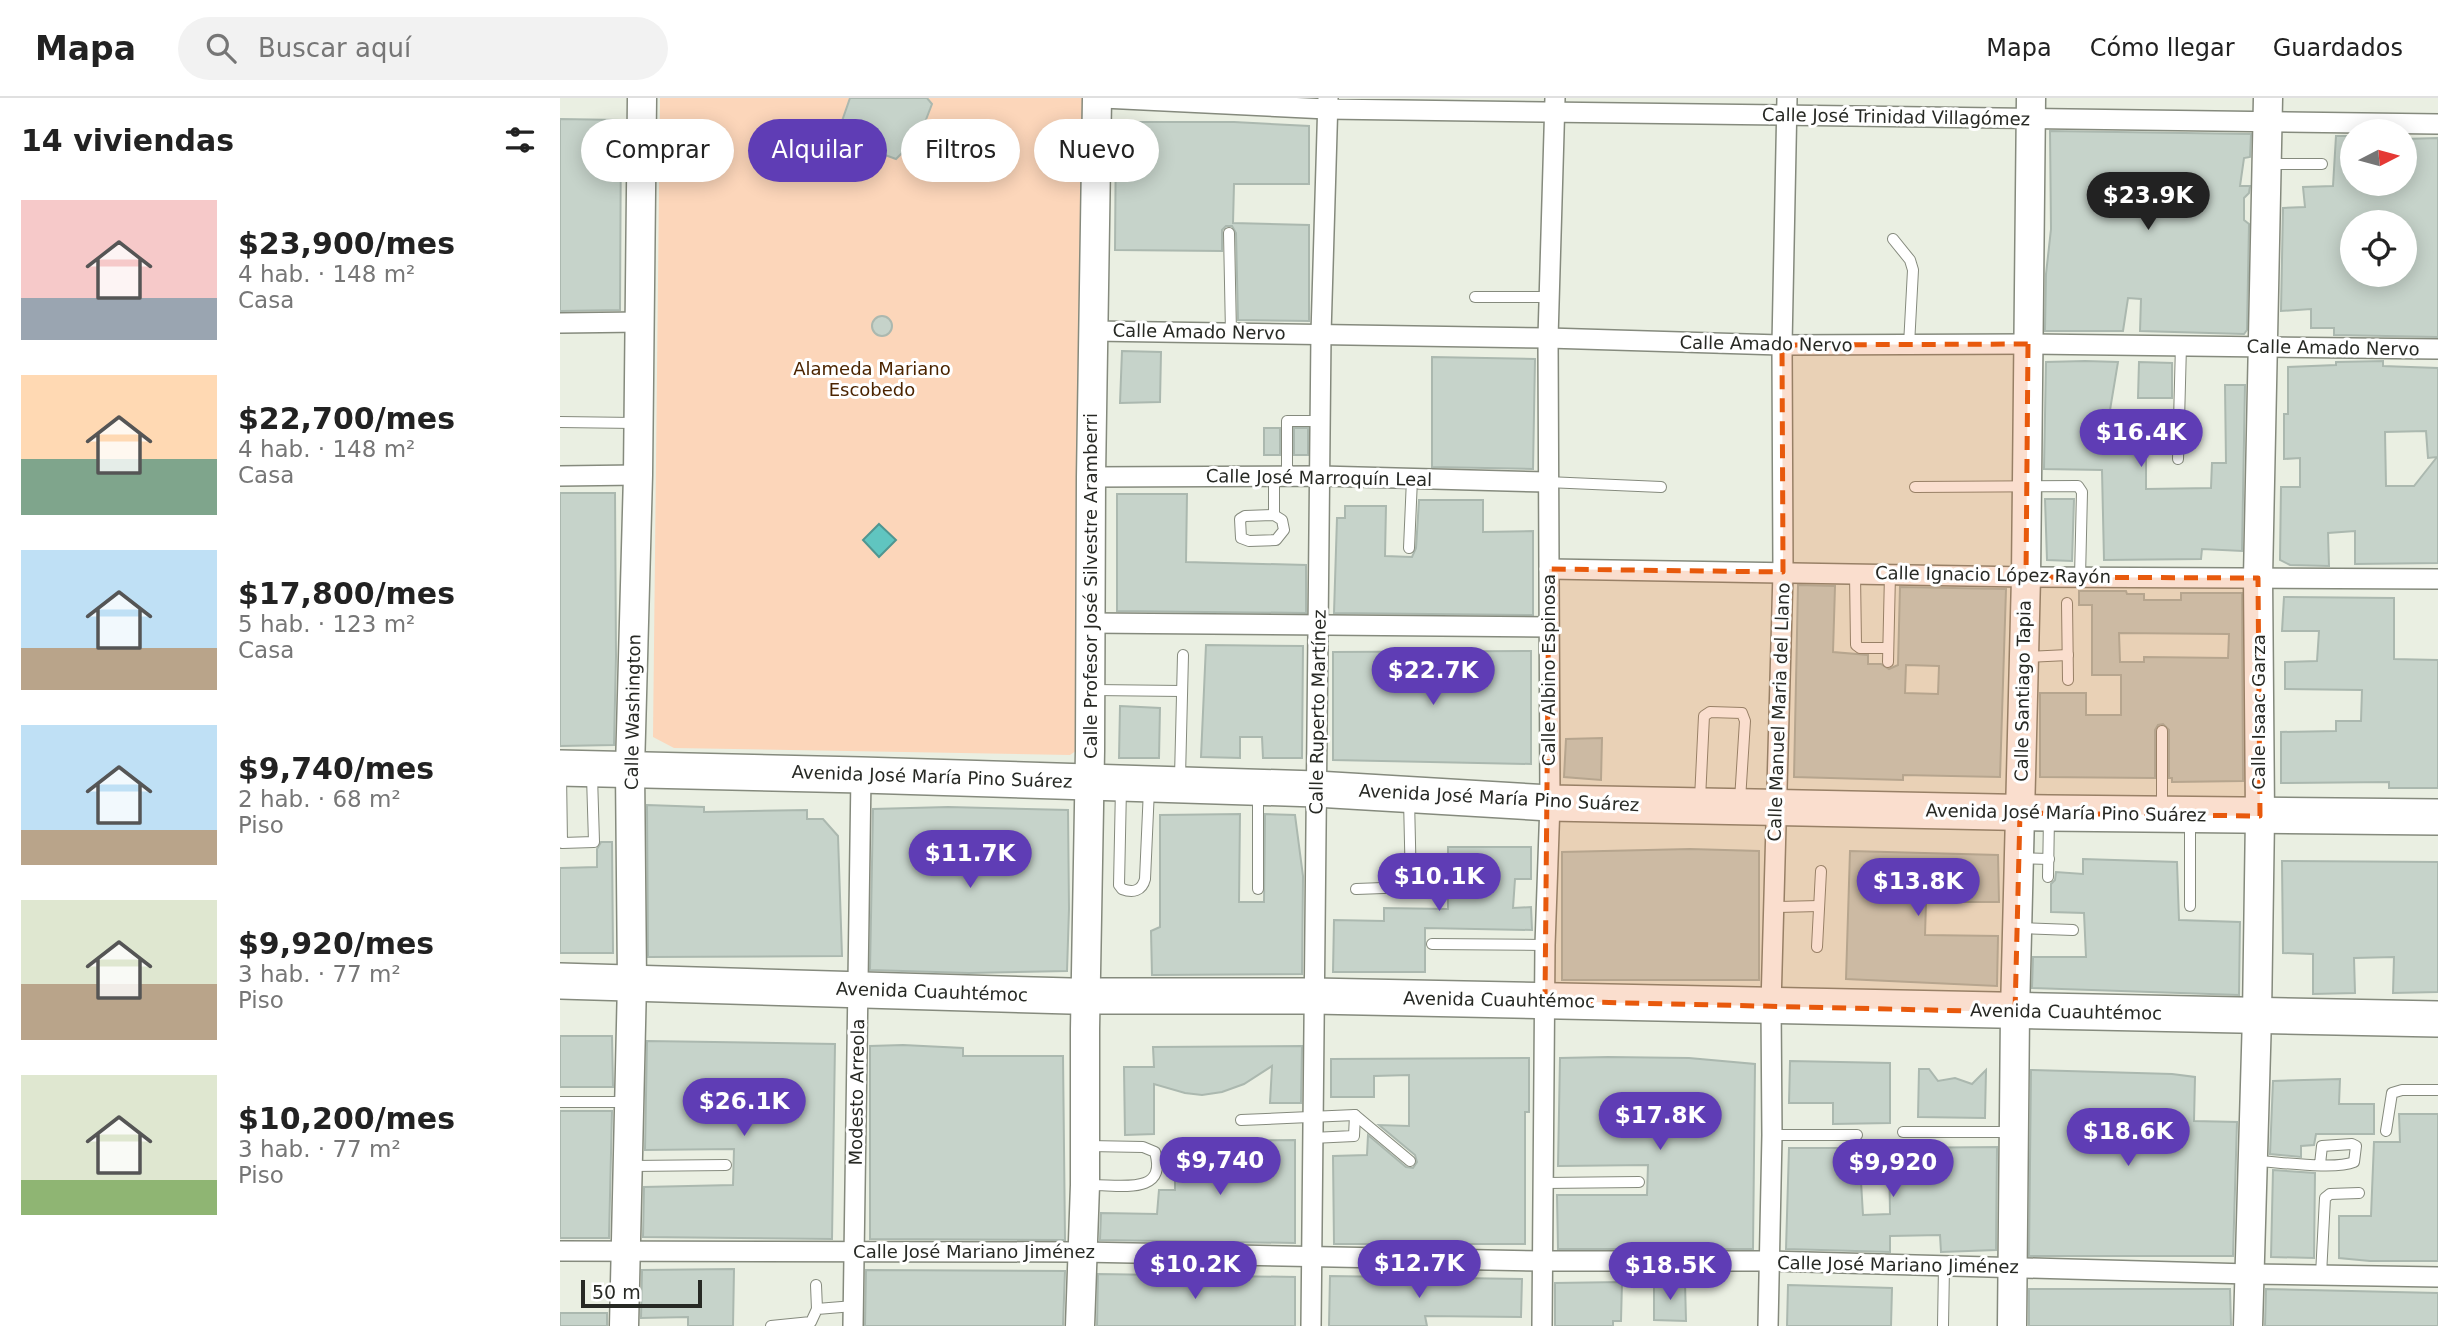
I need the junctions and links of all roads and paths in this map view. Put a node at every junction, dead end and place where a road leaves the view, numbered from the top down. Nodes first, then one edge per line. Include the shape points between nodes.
1 (642, 98) edge
2 (1097, 98) edge
3 (1103, 98) edge
4 (1327, 103) edge
5 (1555, 105) edge
6 (1786, 107) edge
7 (2031, 109) edge
8 (2268, 110) edge
9 (2438, 124) edge
10 (2267, 164) junction
11 (2322, 164) dead end
12 (1229, 233) dead end
13 (1893, 239) dead end
14 (1549, 296) junction
15 (1475, 297) dead end
16 (641, 322) junction
17 (560, 323) edge
18 (1094, 331) junction
19 (1231, 333) junction
20 (1321, 334) junction
21 (1548, 338) junction
22 (2028, 344) junction
23 (1782, 345) junction
24 (1909, 345) junction
25 (2181, 345) junction
26 (2264, 347) junction
27 (2438, 349) edge
28 (1322, 421) junction
29 (560, 422) edge
30 (639, 423) junction
31 (2178, 459) dead end
32 (638, 475) junction
33 (560, 476) edge
34 (1280, 476) junction
35 (1321, 476) junction
36 (1091, 477) junction
37 (1412, 479) junction
38 (1547, 482) junction
39 (2026, 485) junction
40 (1661, 487) dead end
41 (1915, 487) dead end
42 (1274, 515) junction
43 (1409, 548) dead end
44 (1549, 569) junction
45 (1783, 572) junction
46 (1855, 573) junction
47 (1890, 574) junction
48 (2025, 577) junction
49 (2080, 577) junction
50 (2258, 579) junction
51 (2438, 579) edge
52 (2067, 603) dead end
53 (1090, 623) junction
54 (1319, 626) junction
55 (1548, 627) junction
56 (1888, 648) junction
57 (1183, 655) dead end
58 (2068, 655) junction
59 (2024, 657) junction
60 (1888, 662) dead end
61 (2068, 680) dead end
62 (1090, 690) junction
63 (1182, 691) junction
64 (2162, 731) dead end
65 (571, 768) edge
66 (631, 768) junction
67 (861, 775) junction
68 (1135, 783) junction
69 (1258, 788) junction
70 (1316, 789) junction
71 (1409, 795) junction
72 (1550, 803) junction
73 (1699, 806) junction
74 (1739, 807) junction
75 (1775, 808) junction
76 (2034, 813) junction
77 (2176, 815) junction
78 (2260, 816) junction
79 (2438, 817) edge
80 (2020, 858) junction
81 (2049, 859) junction
82 (1821, 871) dead end
83 (2048, 877) dead end
84 (1438, 886) dead end
85 (1411, 887) junction
86 (1258, 889) dead end
87 (1356, 889) dead end
88 (1819, 906) junction
89 (2190, 906) dead end
90 (1773, 907) junction
91 (2018, 928) junction
92 (2073, 930) dead end
93 (1432, 944) dead end
94 (1545, 945) junction
95 (1817, 947) dead end
96 (560, 981) edge
97 (632, 982) junction
98 (858, 989) junction
99 (1085, 996) junction
100 (1314, 996) junction
101 (1545, 1001) junction
102 (1771, 1005) junction
103 (2015, 1012) junction
104 (2257, 1016) junction
105 (2438, 1019) edge
106 (2438, 1090) edge
107 (560, 1102) edge
108 (628, 1102) junction
109 (1355, 1115) junction
110 (1312, 1116) junction
111 (1241, 1119) dead end
112 (2386, 1131) dead end
113 (1903, 1132) dead end
114 (2015, 1132) junction
115 (1772, 1135) junction
116 (1857, 1135) dead end
117 (1312, 1138) junction
118 (1084, 1146) junction
119 (1410, 1161) dead end
120 (2252, 1161) junction
121 (2320, 1164) dead end
122 (726, 1165) dead end
123 (627, 1166) junction
124 (1639, 1182) dead end
125 (1545, 1183) junction
126 (1084, 1185) junction
127 (2359, 1193) dead end
128 (560, 1251) edge
129 (625, 1251) junction
130 (856, 1251) junction
131 (1082, 1252) junction
132 (1311, 1256) junction
133 (1543, 1261) junction
134 (1770, 1261) junction
135 (1944, 1266) junction
136 (2013, 1267) junction
137 (2249, 1274) junction
138 (2321, 1275) junction
139 (2438, 1276) edge
140 (816, 1285) dead end
141 (817, 1309) junction
142 (854, 1316) edge
143 (624, 1326) edge
144 (771, 1326) edge
145 (1080, 1326) edge
146 (1311, 1326) edge
147 (1542, 1326) edge
148 (1768, 1326) edge
149 (1942, 1326) edge
150 (2012, 1326) edge
151 (2248, 1326) edge

1 - 16 main road, Calle Washington
2 - 18 main road, Calle Profesor José Silvestre Aramberri
3 - 4 street, Calle José Trinidad Villagómez
4 - 5 street, Calle José Trinidad Villagómez
4 - 20 street, Calle Ruperto Martínez
5 - 6 street, Calle José Trinidad Villagómez
5 - 14 street, Calle Albino Espinosa
6 - 7 street, Calle José Trinidad Villagómez
6 - 23 street, Calle Manuel Maria del Llano
7 - 8 street, Calle José Trinidad Villagómez
7 - 22 main road, Calle Santiago Tapia
8 - 9 street, Calle José Trinidad Villagómez
8 - 10 main road, Calle Isaac Garza
10 - 11 lane
10 - 26 main road, Calle Isaac Garza
12 - 19 lane
13 - 24 lane via 1913,270
14 - 15 lane
14 - 21 street, Calle Albino Espinosa
16 - 17 street
16 - 30 main road, Calle Washington
18 - 19 street, Calle Amado Nervo
18 - 36 main road, Calle Profesor José Silvestre Aramberri
19 - 20 street, Calle Amado Nervo
20 - 21 street, Calle Amado Nervo
20 - 28 street, Calle Ruperto Martínez
21 - 23 street, Calle Amado Nervo
21 - 38 street, Calle Albino Espinosa
22 - 24 street, Calle Amado Nervo
22 - 25 street, Calle Amado Nervo
22 - 39 main road, Calle Santiago Tapia
23 - 24 street, Calle Amado Nervo
23 - 45 street, Calle Manuel Maria del Llano
25 - 26 street, Calle Amado Nervo
25 - 31 lane
26 - 27 street, Calle Amado Nervo
26 - 50 main road, Calle Isaac Garza
28 - 34 lane via 1287,421
28 - 35 street, Calle Ruperto Martínez
29 - 30 lane
30 - 32 main road, Calle Washington
32 - 33 street
32 - 66 main road, Calle Washington
34 - 35 street, Calle José Marroquín Leal
34 - 36 street, Calle José Marroquín Leal
34 - 42 lane
35 - 37 street, Calle José Marroquín Leal
35 - 54 street, Calle Ruperto Martínez
36 - 53 main road, Calle Profesor José Silvestre Aramberri
37 - 38 street, Calle José Marroquín Leal
37 - 43 lane
38 - 40 lane
38 - 44 street, Calle Albino Espinosa
39 - 41 lane
39 - 48 main road, Calle Santiago Tapia
39 - 49 lane via 2078,486 2082,492
42 - 42 lane via 1282,520 1284,530 1276,540 1241,538 1240,519
44 - 45 street, Calle Ignacio López Rayón
44 - 55 street, Calle Albino Espinosa
45 - 46 street, Calle Ignacio López Rayón
45 - 75 street, Calle Manuel Maria del Llano
46 - 47 street, Calle Ignacio López Rayón
46 - 56 lane via 1856,645
47 - 48 street, Calle Ignacio López Rayón
47 - 56 lane
48 - 49 street, Calle Ignacio López Rayón
48 - 59 main road, Calle Santiago Tapia
49 - 50 street, Calle Ignacio López Rayón
50 - 51 street, Calle Ignacio López Rayón
50 - 78 main road, Calle Isaac Garza
52 - 58 lane
53 - 54 street
53 - 62 main road, Calle Profesor José Silvestre Aramberri
54 - 55 street
54 - 70 street, Calle Ruperto Martínez
55 - 72 street, Calle Albino Espinosa
56 - 60 lane
57 - 63 lane
58 - 59 lane
58 - 61 lane
59 - 76 main road, Calle Santiago Tapia
62 - 63 lane
62 - 68 main road, Calle Profesor José Silvestre Aramberri
63 - 68 lane
64 - 77 lane
65 - 65 lane via 594,842 562,843
65 - 66 highway, Avenida José María Pino Suárez
66 - 67 highway, Avenida José María Pino Suárez
66 - 97 main road, Calle Washington
67 - 68 highway, Avenida José María Pino Suárez
67 - 98 street, Modesto Arreola
68 - 68 lane via 1119,885 1128,891 1138,890 1145,879
68 - 69 highway, Avenida José María Pino Suárez
68 - 99 main road, Calle Profesor José Silvestre Aramberri
69 - 70 highway, Avenida José María Pino Suárez
69 - 86 lane
70 - 71 highway, Avenida José María Pino Suárez
70 - 100 street, Calle Ruperto Martínez
71 - 72 highway, Avenida José María Pino Suárez
71 - 85 lane
72 - 73 highway, Avenida José María Pino Suárez
72 - 94 street, Calle Albino Espinosa
73 - 74 highway, Avenida José María Pino Suárez
73 - 74 lane via 1704,716 1710,712 1742,713 1745,722
74 - 75 highway, Avenida José María Pino Suárez
75 - 76 highway, Avenida José María Pino Suárez
75 - 90 street, Calle Manuel Maria del Llano
76 - 77 highway, Avenida José María Pino Suárez
76 - 80 main road, Calle Santiago Tapia
76 - 81 lane
77 - 78 highway, Avenida José María Pino Suárez
77 - 89 lane
78 - 79 highway, Avenida José María Pino Suárez
78 - 104 main road, Calle Isaac Garza
80 - 81 lane
80 - 91 main road, Calle Santiago Tapia
81 - 83 lane
82 - 88 lane
84 - 85 lane
85 - 87 lane
88 - 90 lane
88 - 95 lane
90 - 102 street, Calle Manuel Maria del Llano
91 - 92 lane
91 - 103 main road, Calle Santiago Tapia
93 - 94 lane
94 - 101 street, Calle Albino Espinosa
96 - 97 highway, Avenida Cuauhtémoc
97 - 98 highway, Avenida Cuauhtémoc
97 - 108 main road, Calle Washington
98 - 99 highway, Avenida Cuauhtémoc
98 - 130 street, Modesto Arreola
99 - 100 highway, Avenida Cuauhtémoc
99 - 118 main road, Calle Profesor José Silvestre Aramberri
100 - 101 highway, Avenida Cuauhtémoc
100 - 110 street, Calle Ruperto Martínez
101 - 102 highway, Avenida Cuauhtémoc
101 - 125 street, Calle Albino Espinosa
102 - 103 highway, Avenida Cuauhtémoc
102 - 115 street, Calle Manuel Maria del Llano
103 - 104 highway, Avenida Cuauhtémoc
103 - 114 main road, Calle Santiago Tapia
104 - 105 highway, Avenida Cuauhtémoc
104 - 120 main road, Calle Isaac Garza
106 - 112 lane via 2392,1093
107 - 108 lane
108 - 123 main road, Calle Washington
109 - 110 lane
109 - 117 lane via 1354,1136
109 - 119 lane
110 - 111 lane
110 - 117 street, Calle Ruperto Martínez
113 - 114 lane
114 - 136 main road, Calle Santiago Tapia
115 - 116 lane
115 - 134 street, Calle Manuel Maria del Llano
117 - 132 street, Calle Ruperto Martínez
118 - 126 main road, Calle Profesor José Silvestre Aramberri
118 - 126 lane via 1143,1146 1156,1152 1158,1169 1147,1184
120 - 121 lane
120 - 137 main road, Calle Isaac Garza
122 - 123 lane
123 - 129 main road, Calle Washington
124 - 125 lane
125 - 133 street, Calle Albino Espinosa
126 - 131 main road, Calle Profesor José Silvestre Aramberri
127 - 138 lane via 2325,1198
128 - 129 street, Calle José Mariano Jiménez
129 - 130 street, Calle José Mariano Jiménez
129 - 143 main road, Calle Washington
130 - 131 street, Calle José Mariano Jiménez
130 - 142 street, Modesto Arreola
131 - 132 street, Calle José Mariano Jiménez
131 - 145 main road, Calle Profesor José Silvestre Aramberri
132 - 133 street, Calle José Mariano Jiménez
132 - 146 street, Calle Ruperto Martínez
133 - 134 street, Calle José Mariano Jiménez
133 - 147 street, Calle Albino Espinosa
134 - 135 street, Calle José Mariano Jiménez
134 - 148 street, Calle Manuel Maria del Llano
135 - 136 street, Calle José Mariano Jiménez
135 - 149 lane
136 - 137 street, Calle José Mariano Jiménez
136 - 150 main road, Calle Santiago Tapia
137 - 138 street, Calle José Mariano Jiménez
137 - 151 main road, Calle Isaac Garza
138 - 139 street, Calle José Mariano Jiménez
140 - 141 lane
141 - 142 lane
141 - 144 lane via 811,1322

